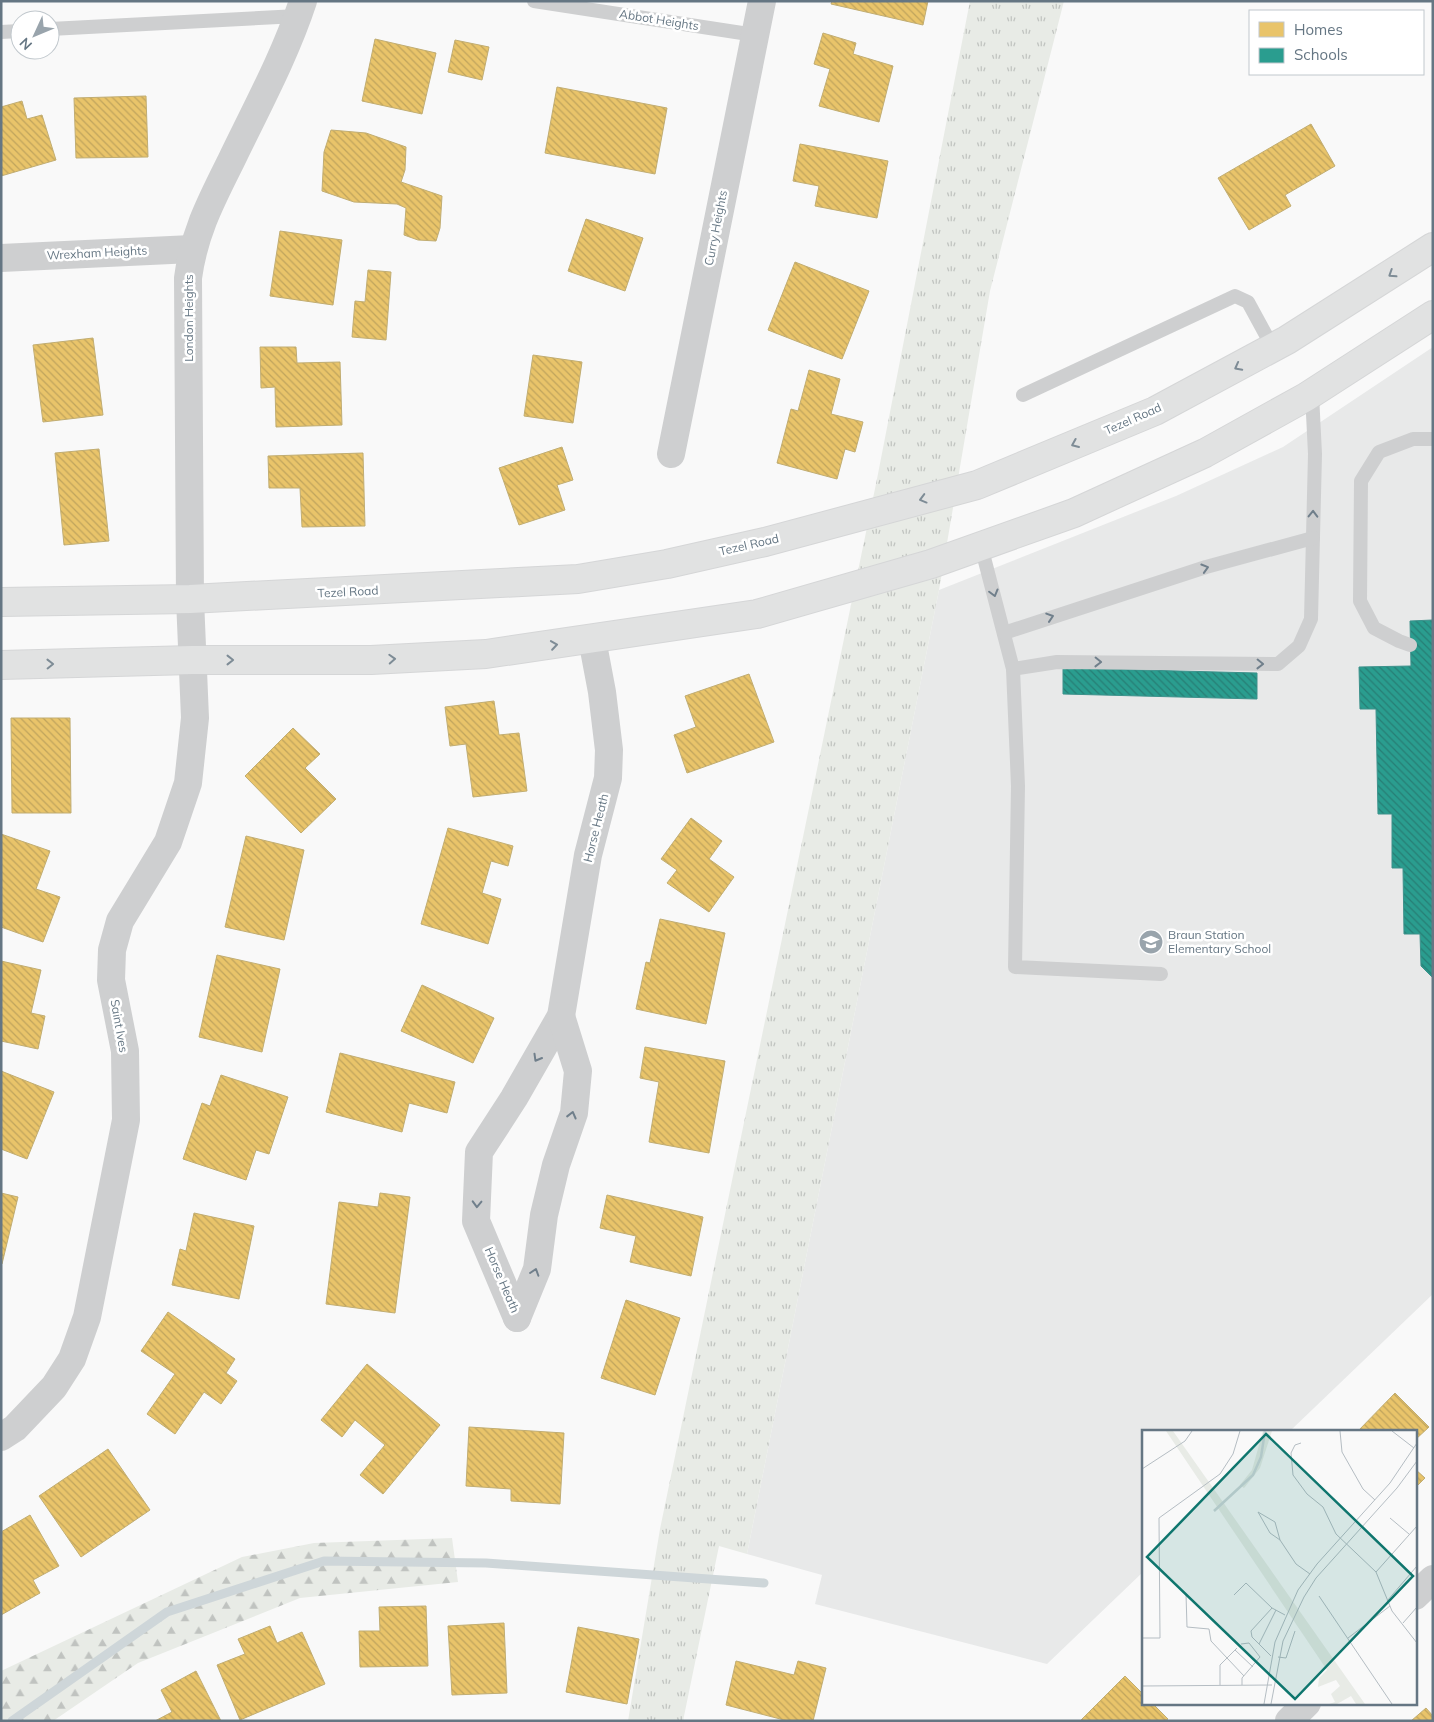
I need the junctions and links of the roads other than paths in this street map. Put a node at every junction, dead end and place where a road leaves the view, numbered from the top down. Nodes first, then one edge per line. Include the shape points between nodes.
1 (534, 1) edge
2 (762, 1) edge
3 (301, 9) edge
4 (60, 28) edge
5 (755, 35) junction
6 (1433, 247) edge
7 (192, 249) junction
8 (1, 258) edge
9 (1433, 315) edge
10 (1273, 348) junction
11 (1312, 394) junction
12 (1023, 395) dead end
13 (1433, 439) edge
14 (671, 454) dead end
15 (1313, 538) junction
16 (981, 546) junction
17 (190, 599) junction
18 (1, 602) edge
19 (1004, 632) junction
20 (592, 639) junction
21 (1410, 644) dead end
22 (192, 660) junction
23 (1, 665) edge
24 (1013, 668) junction
25 (1161, 974) dead end
26 (561, 1016) junction
27 (1, 1437) edge
28 (1433, 1579) edge
29 (1416, 1595) edge
30 (1306, 1704) edge
31 (1289, 1721) edge

1 - 5 lane, Abbot Heights
2 - 5 street, Curry Heights
3 - 4 lane
3 - 7 street, London Heights via 206,212
5 - 14 street, Curry Heights
6 -> 10 main road, Tezel Road
7 - 8 street, Wrexham Heights
7 - 17 street, London Heights via 188,278
9 - 11 main road
10 - 12 lane via 1248,302 1235,296
10 -> 17 main road, Tezel Road via 1155,411 977,485 765,542 578,579
15 -> 11 lane via 1315,454
11 - 16 main road via 1206,453 1074,513
13 - 21 lane via 1413,439 1379,452 1361,481 1360,601 1374,628
19 -> 15 lane via 1206,567
24 -> 15 lane via 1057,662 1278,664 1299,646 1311,619
16 -> 19 lane
16 - 20 main road via 931,564 757,614
17 - 18 main road, Tezel Road
17 - 22 street, Saint Ives
19 - 24 lane
22 -> 20 main road via 371,660 486,654
20 - 26 street, Horse Heath via 609,750 608,778 588,855
23 -> 22 main road
22 - 27 street, Saint Ives via 195,718 188,783 168,842 120,921 112,950 111,980 125,1051 126,1120 87,1318 72,1359 54,1387 15,1428
24 - 25 lane via 1018,786 1015,967
26 -> 26 street, Horse Heath via 479,1152 476,1221 517,1318 537,1269 544,1215 574,1113 578,1071
28 - 29 street
30 - 31 street

